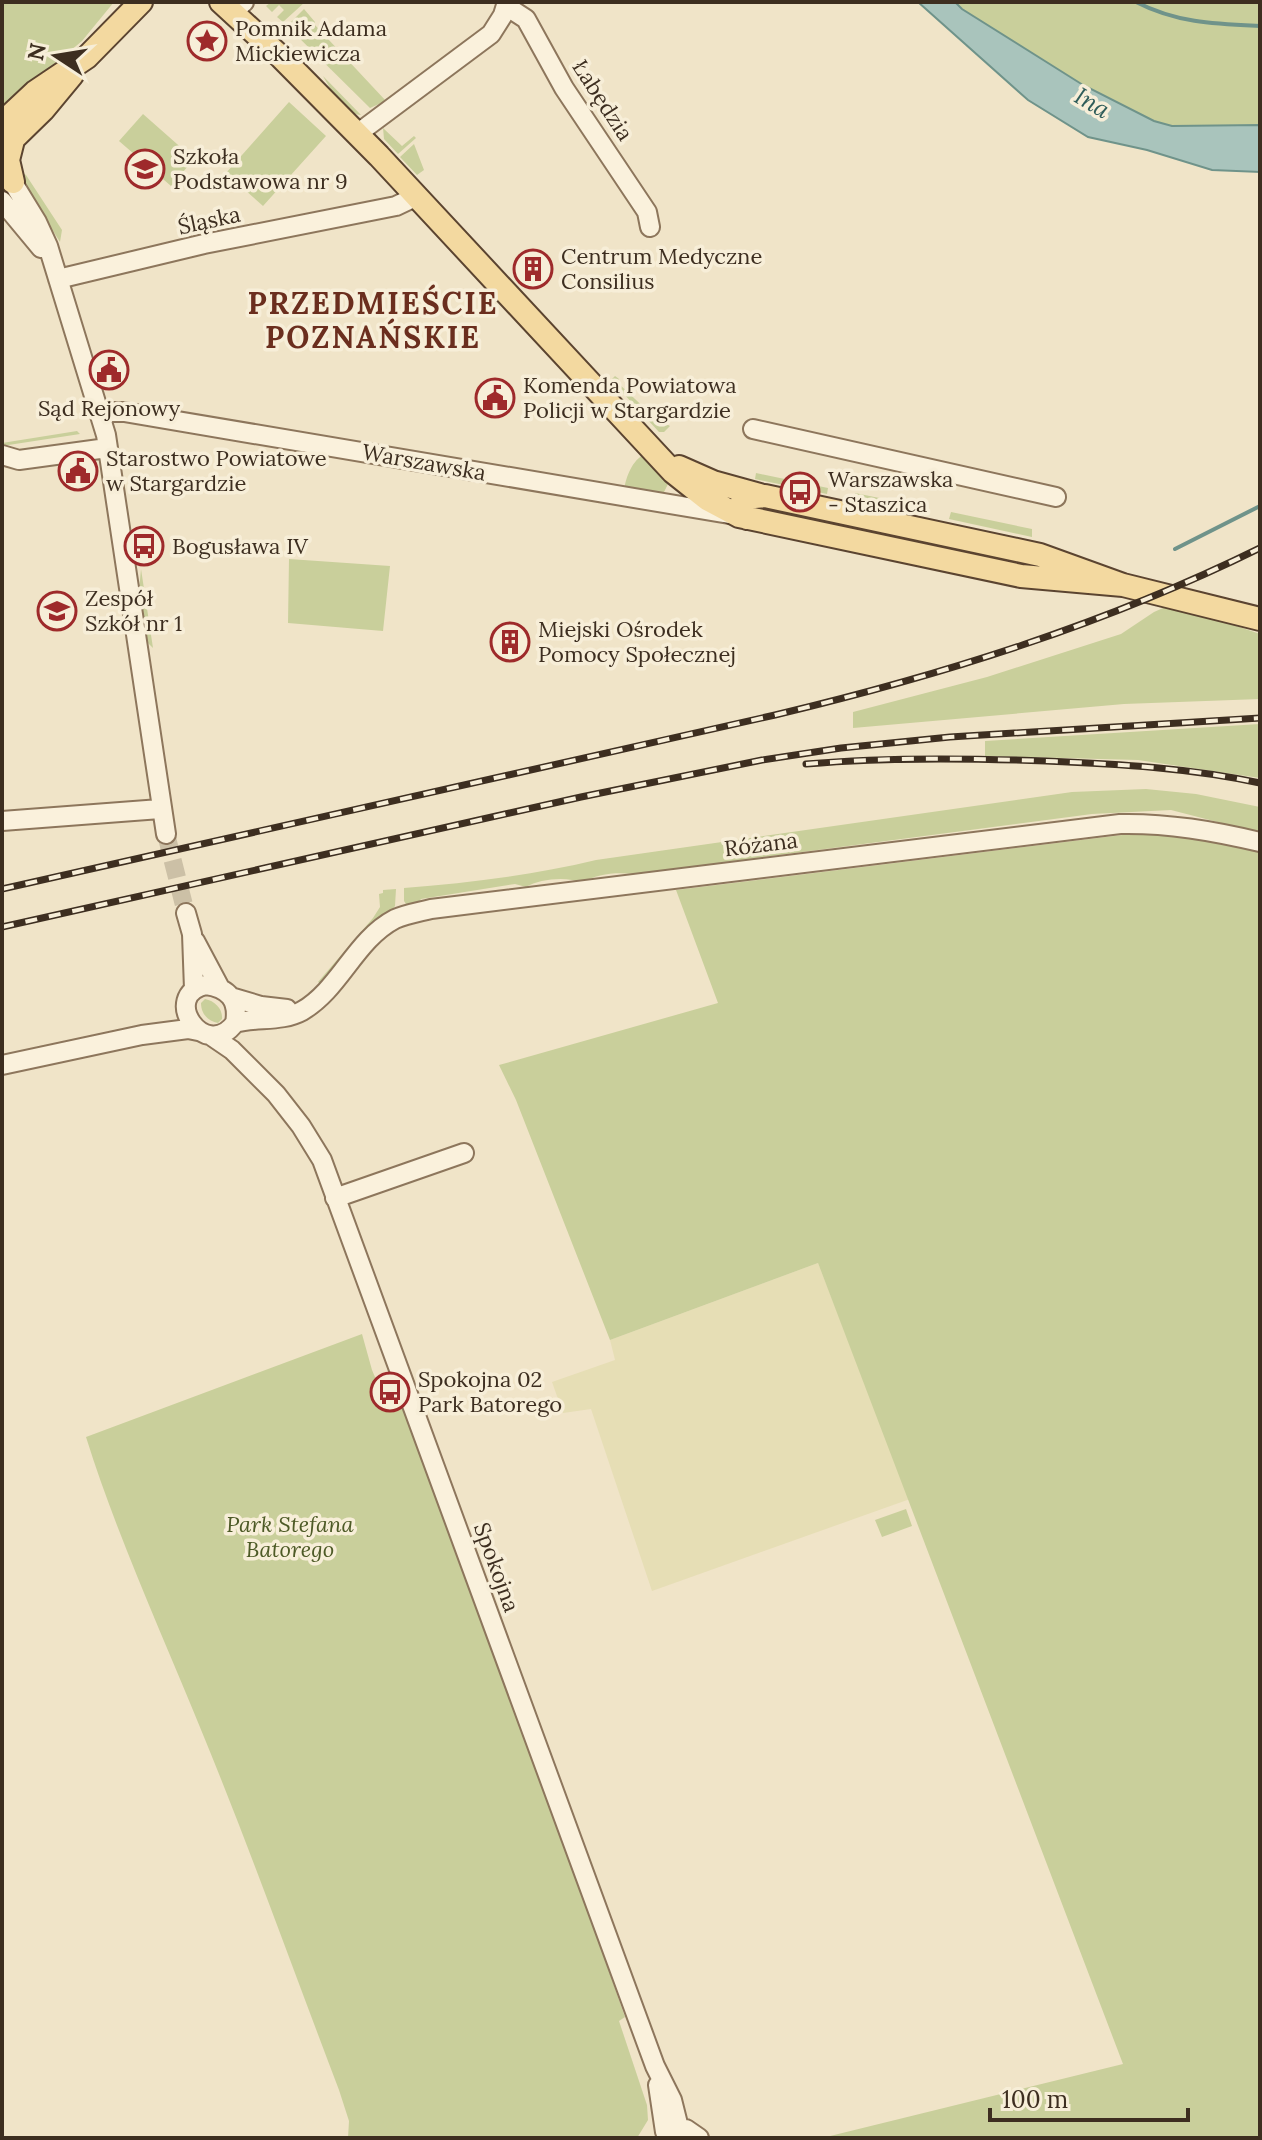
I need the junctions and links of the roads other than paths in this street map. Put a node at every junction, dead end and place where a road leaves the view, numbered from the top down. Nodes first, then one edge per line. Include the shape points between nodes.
1 (141, 2) edge
2 (507, 4) edge
3 (232, 6) edge
4 (5, 132) edge
5 (357, 134) junction
6 (6, 194) edge
7 (417, 196) junction
8 (650, 227) dead end
9 (58, 277) junction
10 (100, 412) junction
11 (753, 429) dead end
12 (106, 442) junction
13 (2, 454) edge
14 (684, 476) junction
15 (765, 496) junction
16 (1056, 497) dead end
17 (667, 505) junction
18 (743, 517) junction
19 (1040, 555) junction
20 (1021, 576) junction
21 (1123, 585) junction
22 (1260, 619) edge
23 (160, 809) junction
24 (2, 821) edge
25 (166, 834) tunnel mouth
26 (1260, 842) edge
27 (186, 913) tunnel mouth
28 (192, 934) junction
29 (226, 992) junction
30 (190, 997) junction
31 (306, 1009) junction
32 (234, 1024) junction
33 (204, 1033) junction
34 (142, 1035) junction
35 (2, 1065) edge
36 (276, 1094) junction
37 (464, 1153) dead end
38 (335, 1198) junction
39 (667, 2133) edge
40 (699, 2138) edge

1 - 4 main road via 43,110
2 - 5 street, Łabędzia via 491,34
2 - 8 street, Łabędzia via 526,19 564,88 647,212
3 - 5 main road
4 - 6 main road
5 - 7 main road
6 - 9 street
6 - 9 street via 37,222
7 - 9 street, Śląska via 396,206
7 - 14 main road via 655,452
9 - 10 street
10 - 12 street
10 - 17 street, Warszawska
11 - 16 street
12 - 13 street
12 - 23 street
14 - 15 main road, Warszawska
14 - 17 street
14 - 18 main road via 707,499
15 - 18 main road via 743,498
15 - 19 main road, Warszawska
17 - 18 street, Warszawska
18 - 20 main road, Warszawska
19 - 20 main road via 1033,572
19 - 21 main road, Warszawska
20 - 21 main road, Warszawska
21 - 22 main road, Warszawska
23 - 24 street
23 - 25 street
26 - 31 street, Różana via 1187,827 1120,824 431,909 397,918 380,929
27 - 28 street
28 - 29 street
28 - 30 street
29 - 30 street via 206,985
29 - 31 street via 261,1006
29 - 32 street via 236,1010
30 - 33 street via 189,1019
30 - 34 street via 181,1012
31 - 32 street
32 - 33 street via 225,1032
32 - 36 street, Spokojna via 236,1036
33 - 34 street via 188,1029
33 - 36 street, Spokojna via 232,1050
34 - 35 street
36 - 38 street, Spokojna via 322,1160
37 - 38 street
38 - 39 street, Spokojna via 655,2066
39 - 40 street via 693,2132

